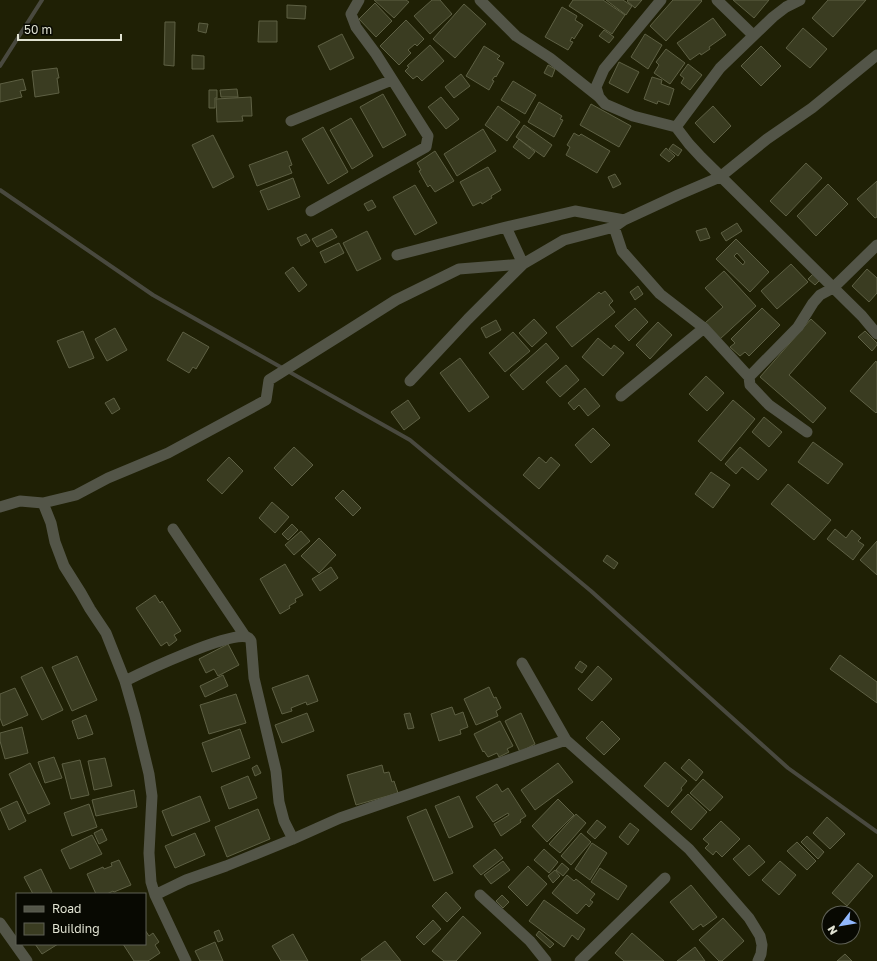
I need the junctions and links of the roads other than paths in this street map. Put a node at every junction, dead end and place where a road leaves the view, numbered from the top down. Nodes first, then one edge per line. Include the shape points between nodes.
1 (359, 0) edge
2 (482, 0) edge
3 (661, 0) edge
4 (717, 0) edge
5 (800, 0) edge
6 (753, 35) junction
7 (877, 55) edge
8 (392, 80) junction
9 (599, 96) junction
10 (291, 121) dead end
11 (676, 127) junction
12 (720, 177) junction
13 (310, 211) dead end
14 (624, 220) junction
15 (506, 227) junction
16 (614, 227) junction
17 (877, 245) edge
18 (397, 255) dead end
19 (523, 264) junction
20 (832, 288) junction
21 (704, 328) junction
22 (877, 334) edge
23 (749, 377) junction
24 (410, 381) dead end
25 (621, 396) dead end
26 (807, 432) dead end
27 (43, 503) junction
28 (0, 507) edge
29 (173, 529) dead end
30 (245, 636) junction
31 (522, 664) dead end
32 (125, 682) junction
33 (566, 740) junction
34 (293, 839) junction
35 (665, 878) dead end
36 (155, 895) junction
37 (480, 895) dead end
38 (0, 923) edge
39 (27, 961) edge
40 (186, 961) edge
41 (546, 961) edge
42 (580, 961) edge
43 (758, 961) edge

1 - 8 street via 351,14 356,27
2 - 9 street via 516,36 550,58
3 - 9 street via 604,69 596,87
4 - 6 street
5 - 6 street via 786,7
6 - 11 street via 720,68
7 - 12 street
8 - 10 street
8 - 13 street via 428,136 426,146
9 - 11 street via 606,104 633,116
11 - 12 street
12 - 14 street
12 - 20 street
14 - 15 street via 575,211
14 - 16 street
15 - 18 street
15 - 19 street
16 - 19 street via 564,240
16 - 21 street via 622,251 660,294
17 - 20 street
19 - 24 street
19 - 27 street via 459,269 396,300 269,380 266,400 260,404 168,453 108,478 76,495
20 - 22 street
20 - 23 street via 813,302 798,327
21 - 23 street
21 - 25 street
23 - 26 street via 750,386 769,405
27 - 28 street via 20,501
27 - 32 street via 64,566 106,633
29 - 30 street
30 - 32 street via 219,642 160,664
30 - 34 street via 251,641 254,678 276,771 279,802 284,822
31 - 33 street
32 - 36 street via 149,774 152,796 149,853 151,882
33 - 34 street via 340,818
33 - 43 street via 689,849 749,918 760,936 762,945
34 - 36 street via 186,880
35 - 42 street
36 - 40 street
37 - 41 street via 530,941
38 - 39 street

